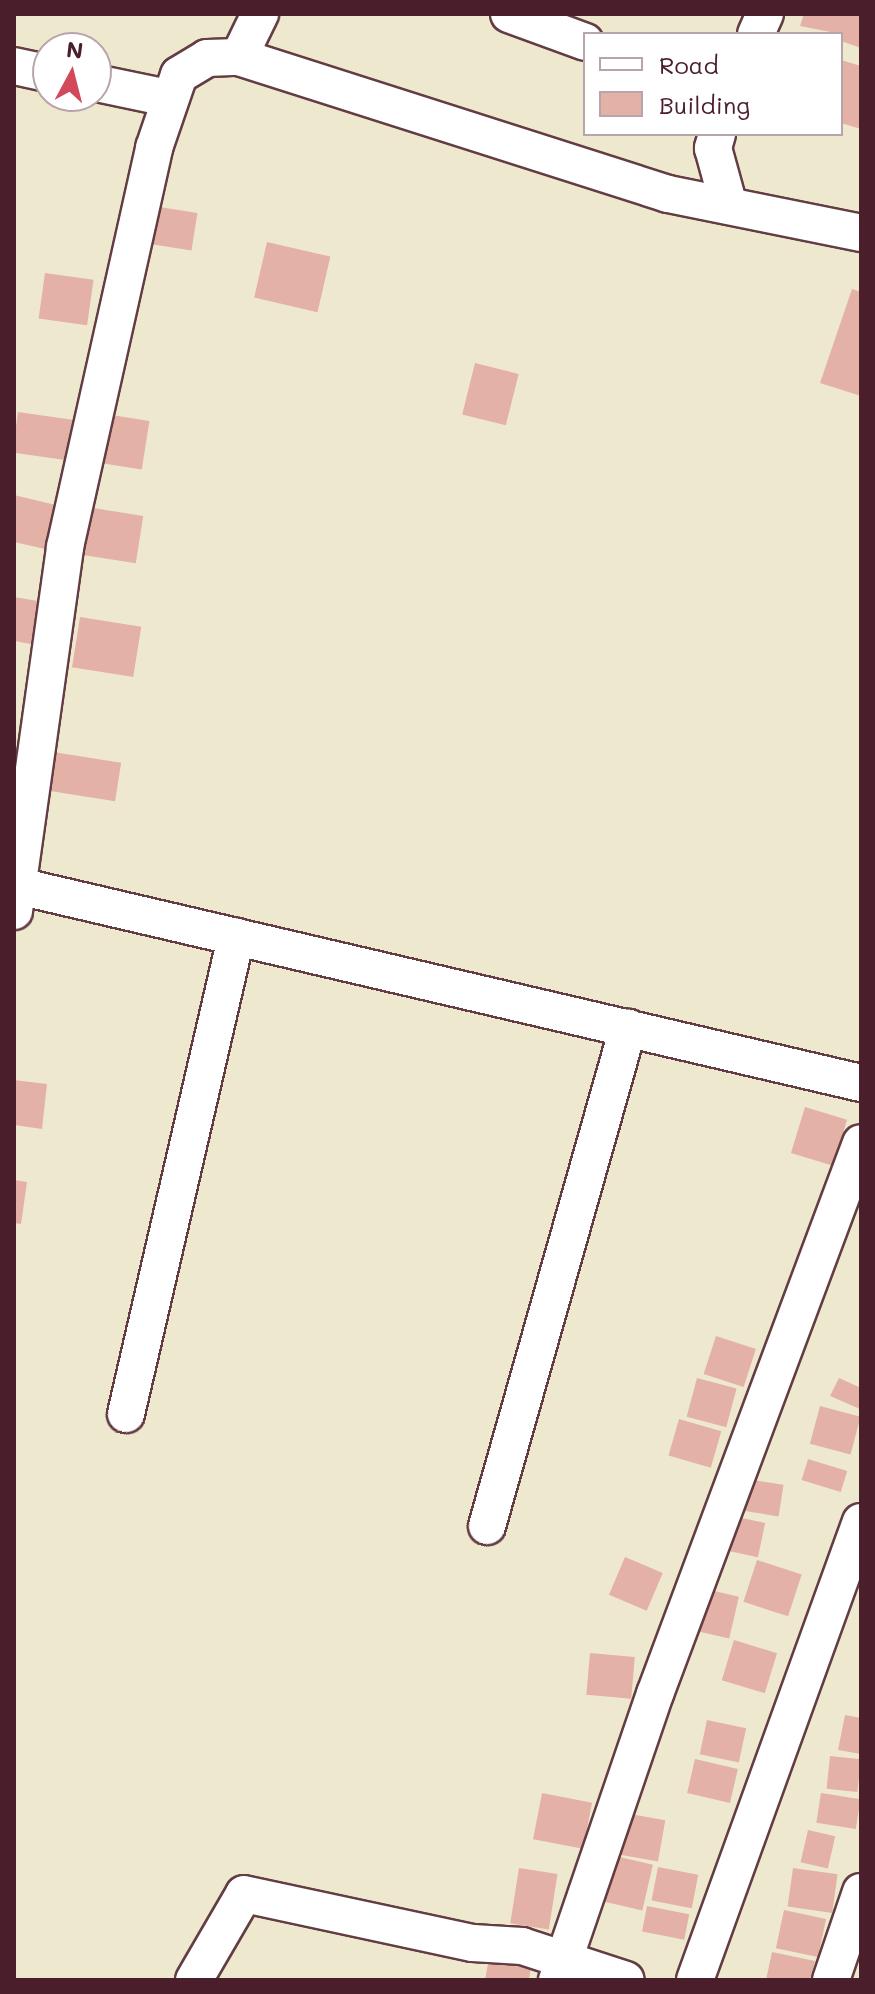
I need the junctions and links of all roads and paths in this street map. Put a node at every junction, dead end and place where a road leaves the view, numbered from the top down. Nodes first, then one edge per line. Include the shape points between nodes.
1 (260, 14) edge
2 (509, 14) edge
3 (583, 41) edge
4 (239, 57) junction
5 (112, 86) edge
6 (168, 98) junction
7 (716, 136) edge
8 (729, 206) junction
9 (861, 233) edge
10 (16, 894) edge
11 (236, 937) junction
12 (628, 1028) junction
13 (861, 1083) edge
14 (861, 1143) edge
15 (126, 1414) dead end
16 (861, 1522) edge
17 (487, 1526) dead end
18 (861, 1892) edge
19 (561, 1970) edge
20 (194, 1980) edge
21 (626, 1980) edge
22 (695, 1980) edge
23 (831, 1980) edge

1 - 4 street
2 - 3 street
4 - 6 street via 207,58 179,75
4 - 8 street via 668,194
5 - 6 street
6 - 10 street via 65,547
7 - 8 street via 713,148
8 - 9 street
10 - 11 street
11 - 12 street
11 - 15 street
12 - 13 street
12 - 17 street
14 - 19 street via 655,1694
16 - 22 street
18 - 23 street
19 - 20 street via 522,1946 473,1943 244,1894
19 - 21 street

